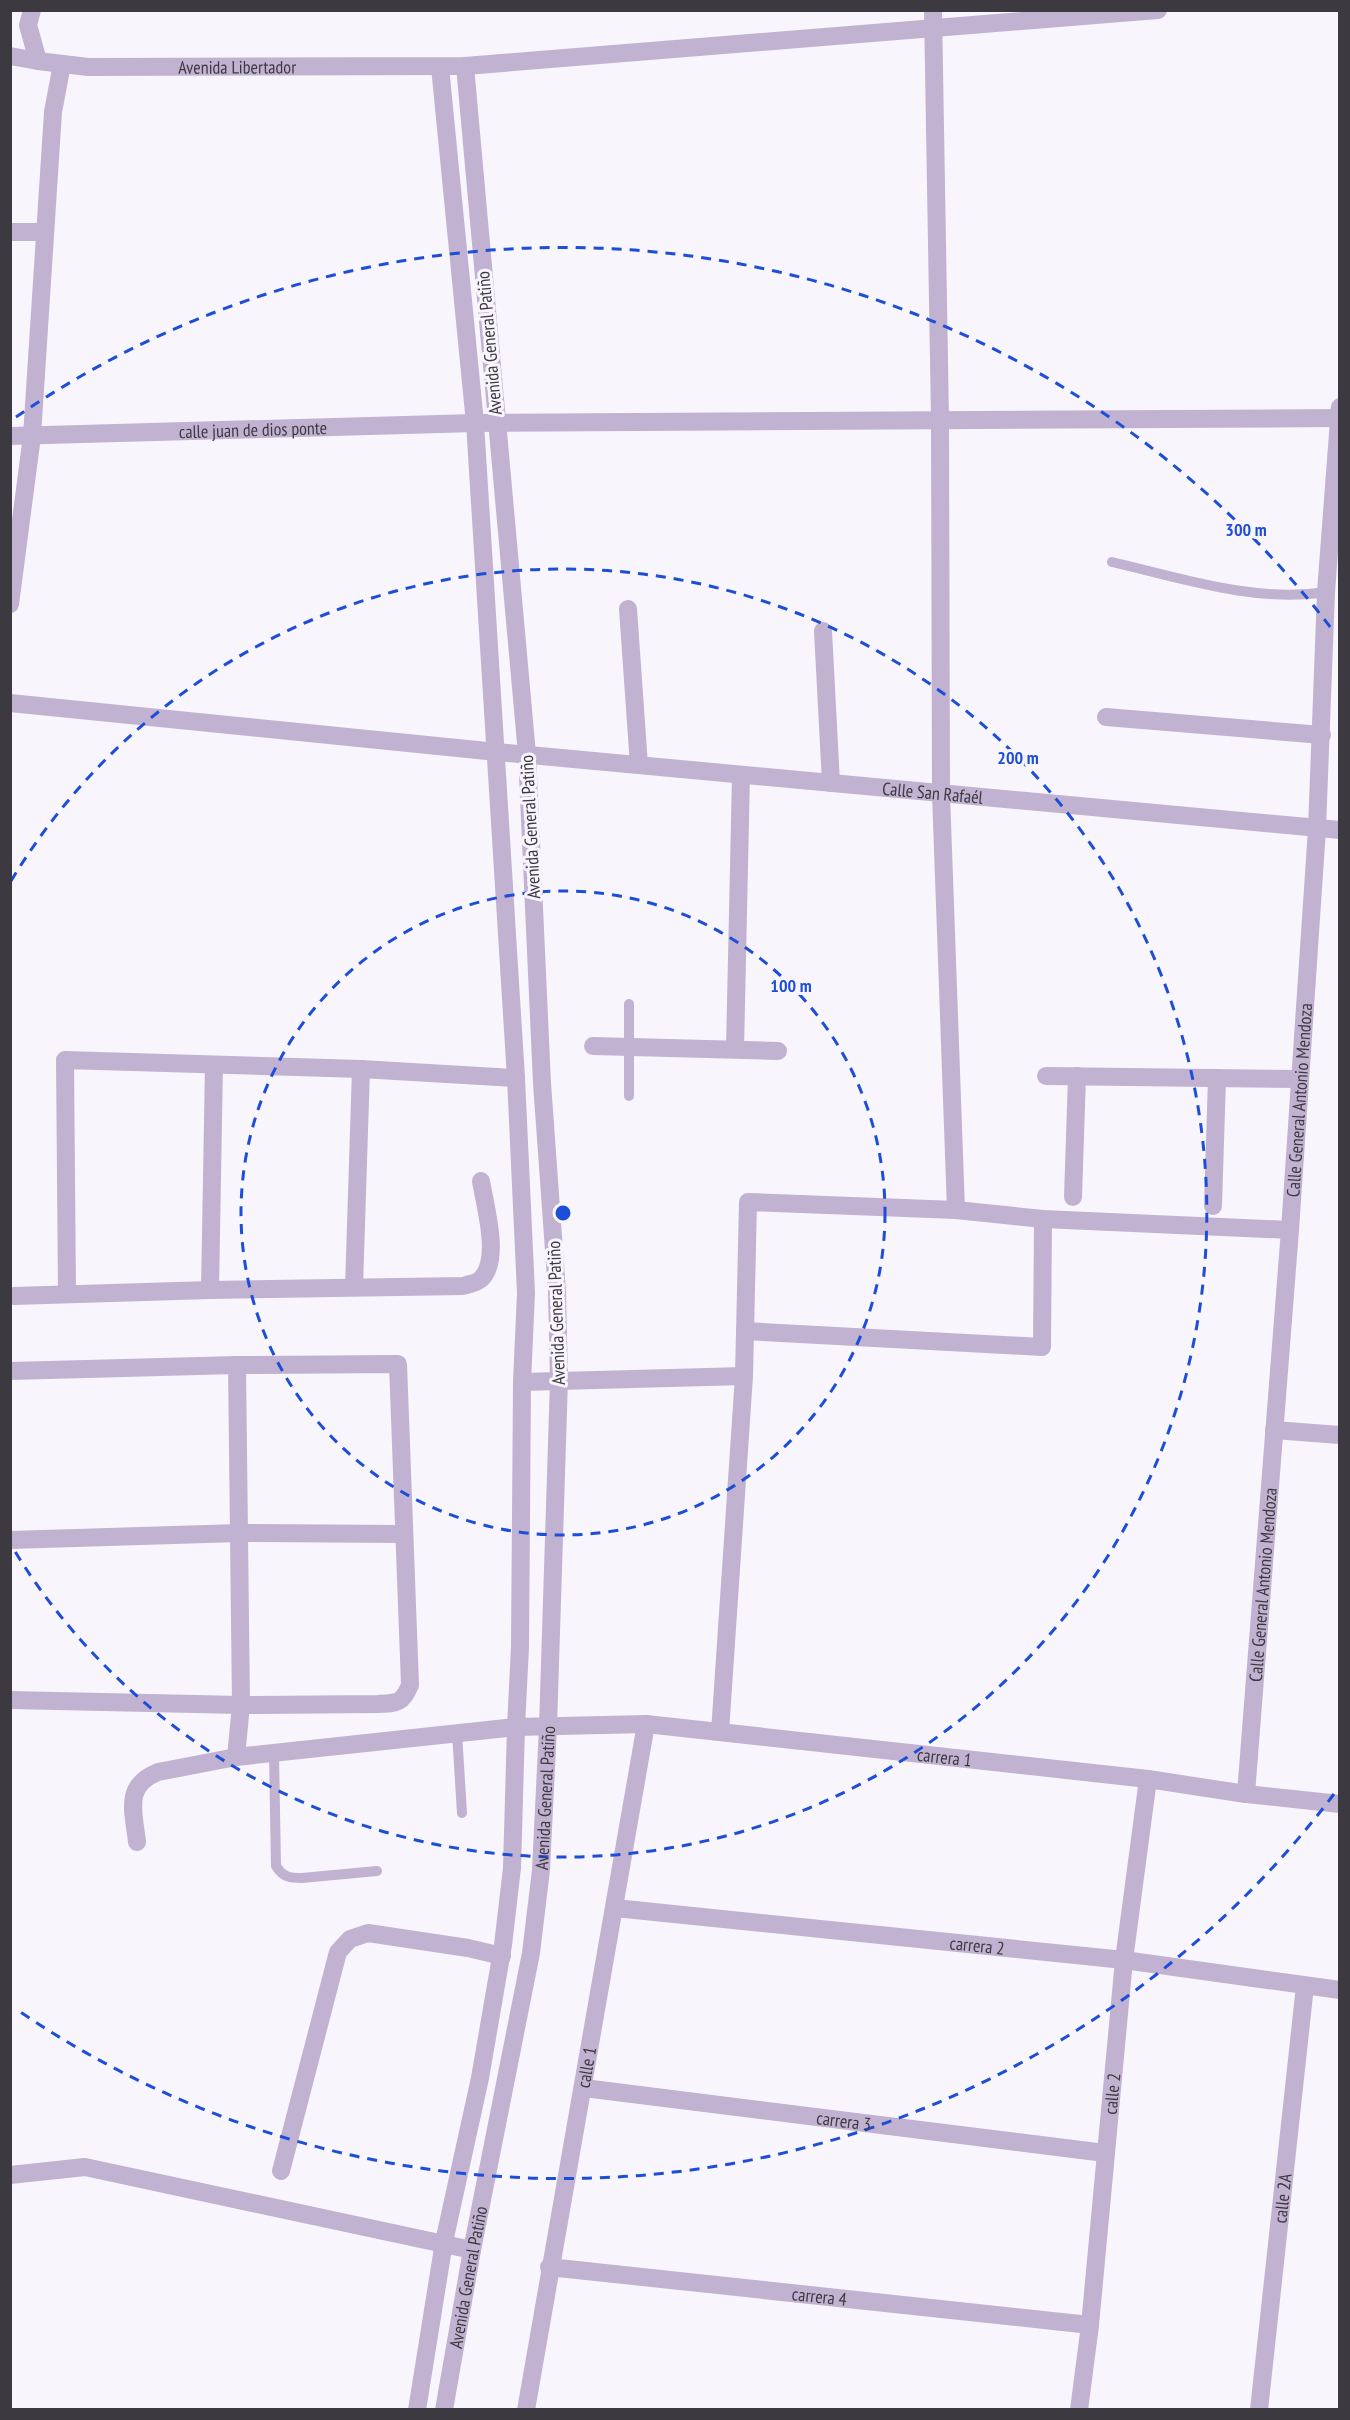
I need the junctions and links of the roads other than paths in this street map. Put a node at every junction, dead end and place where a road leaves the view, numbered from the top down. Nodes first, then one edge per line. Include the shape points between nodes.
1 (32, 10) edge
2 (933, 10) edge
3 (1158, 10) edge
4 (934, 30) junction
5 (10, 56) edge
6 (38, 61) junction
7 (62, 64) junction
8 (465, 66) junction
9 (440, 67) junction
10 (10, 232) edge
11 (45, 232) junction
12 (1339, 414) edge
13 (940, 419) junction
14 (475, 423) junction
15 (496, 424) junction
16 (10, 436) edge
17 (32, 436) junction
18 (1112, 562) dead end
19 (1326, 592) junction
20 (10, 604) edge
21 (628, 609) dead end
22 (823, 631) dead end
23 (10, 703) edge
24 (1106, 717) dead end
25 (1322, 735) junction
26 (497, 752) junction
27 (526, 754) junction
28 (639, 765) junction
29 (741, 775) junction
30 (831, 783) junction
31 (941, 794) junction
32 (1317, 829) junction
33 (1340, 830) edge
34 (629, 1004) dead end
35 (593, 1046) dead end
36 (628, 1047) junction
37 (735, 1049) junction
38 (778, 1051) dead end
39 (214, 1065) junction
40 (361, 1069) junction
41 (1046, 1076) dead end
42 (1077, 1076) junction
43 (516, 1078) junction
44 (1217, 1078) junction
45 (1300, 1079) junction
46 (629, 1096) dead end
47 (481, 1181) dead end
48 (1073, 1197) dead end
49 (1213, 1206) dead end
50 (956, 1210) junction
51 (1043, 1219) junction
52 (1290, 1230) junction
53 (354, 1287) junction
54 (210, 1290) junction
55 (67, 1294) junction
56 (14, 1296) dead end
57 (745, 1331) junction
58 (237, 1365) junction
59 (10, 1371) edge
60 (744, 1376) junction
61 (559, 1380) junction
62 (522, 1382) junction
63 (1274, 1430) junction
64 (1340, 1435) edge
65 (239, 1533) junction
66 (403, 1534) junction
67 (10, 1540) edge
68 (10, 1700) edge
69 (241, 1705) junction
70 (646, 1724) junction
71 (516, 1727) junction
72 (548, 1727) junction
73 (720, 1732) junction
74 (457, 1734) junction
75 (274, 1754) junction
76 (236, 1757) junction
77 (1148, 1779) junction
78 (1246, 1794) junction
79 (1340, 1804) edge
80 (462, 1813) dead end
81 (137, 1842) dead end
82 (377, 1871) dead end
83 (615, 1908) junction
84 (501, 1956) junction
85 (1124, 1960) junction
86 (1305, 1986) junction
87 (1340, 1990) edge
88 (584, 2088) junction
89 (1105, 2153) junction
90 (281, 2171) dead end
91 (10, 2175) edge
92 (444, 2242) junction
93 (472, 2250) junction
94 (549, 2267) junction
95 (1090, 2325) junction
96 (417, 2409) edge
97 (444, 2409) edge
98 (526, 2409) edge
99 (1079, 2409) edge
100 (1259, 2409) edge

1 - 6 street via 28,25
2 - 4 street
3 - 4 street
4 - 8 street, Avenida Libertador
4 - 13 street
5 - 6 street, Avenida Libertador
6 - 7 street, Avenida Libertador
7 - 9 street, Avenida Libertador
7 - 11 street via 53,112
8 - 9 street, Avenida Libertador
8 - 15 street, Avenida General Patiño
9 - 14 street, Avenida General Patiño
10 - 11 street
11 - 17 street
12 - 13 street, calle juan de dios ponte
12 - 19 street, Calle General Antonio Mendoza
13 - 15 street, calle juan de dios ponte
13 - 31 street
14 - 15 street, calle juan de dios ponte
14 - 17 street, calle juan de dios ponte
14 - 26 street, Avenida General Patiño
15 - 27 street, Avenida General Patiño
16 - 17 street, calle juan de dios ponte
17 - 20 street
18 - 19 lane via 1220,588 1286,595
19 - 25 street, Calle General Antonio Mendoza
21 - 28 street
22 - 30 street
23 - 26 street, Calle San Rafaél
24 - 25 street
25 - 32 street, Calle General Antonio Mendoza
26 - 27 street, Calle San Rafaél
26 - 43 street, Avenida General Patiño
27 - 28 street, Calle San Rafaél
27 - 61 street, Avenida General Patiño
28 - 29 street, Calle San Rafaél
29 - 30 street, Calle San Rafaél
29 - 37 street
30 - 31 street, Calle San Rafaél
31 - 32 street, Calle San Rafaél
31 - 50 street
32 - 33 street, Calle San Rafaél
32 - 45 street, Calle General Antonio Mendoza
34 - 36 lane
35 - 36 street
36 - 37 street
36 - 46 lane
37 - 38 street
39 - 40 street
39 - 54 street
39 - 55 street via 65,1060
40 - 43 street
40 - 53 street
41 - 42 street
42 - 44 street
42 - 48 street
43 - 62 street, Avenida General Patiño via 525,1293
44 - 45 street
44 - 49 street
45 - 52 street, Calle General Antonio Mendoza
47 - 53 street via 492,1254 480,1280 463,1286
50 - 51 street
50 - 57 street via 748,1202
51 - 52 street
51 - 57 street via 1042,1347
52 - 63 street, Calle General Antonio Mendoza
53 - 54 street
54 - 55 street
55 - 56 street
57 - 60 street
58 - 59 street
58 - 65 street
58 - 66 street via 398,1364
60 - 61 street
60 - 73 street
61 - 62 street
61 - 72 street, Avenida General Patiño
62 - 71 street, Avenida General Patiño
63 - 64 street
63 - 78 street, Calle General Antonio Mendoza
65 - 66 street
65 - 67 street
65 - 69 street
66 - 69 street via 410,1685 404,1698 396,1703 378,1704
68 - 69 street
69 - 76 street
70 - 72 street, carrera 1
70 - 73 street, carrera 1
70 - 83 street, calle 1
71 - 72 street, carrera 1
71 - 74 street, carrera 1
71 - 84 street, Avenida General Patiño via 512,1869
72 - 93 street, Avenida General Patiño via 541,1870 531,1953
73 - 77 street, carrera 1
74 - 75 street, carrera 1
74 - 80 lane
75 - 76 street, carrera 1
75 - 82 lane via 276,1866 281,1875 302,1878
76 - 81 street, carrera 1 via 145,1777 133,1794
77 - 78 street, carrera 1
77 - 85 street, calle 2
78 - 79 street, carrera 1
83 - 85 street, carrera 2
83 - 88 street, calle 1
84 - 90 street via 368,1933 350,1939 338,1952
84 - 92 street, Avenida General Patiño via 480,2078
85 - 86 street, carrera 2
85 - 89 street, calle 2
86 - 87 street, carrera 2
86 - 100 street, calle 2A
88 - 89 street, carrera 3
88 - 94 street, calle 1
89 - 95 street, calle 2
91 - 92 street via 85,2167
92 - 93 street
92 - 96 street, Avenida General Patiño
93 - 97 street, Avenida General Patiño
94 - 95 street, carrera 4
94 - 98 street, calle 1
95 - 99 street, calle 2

